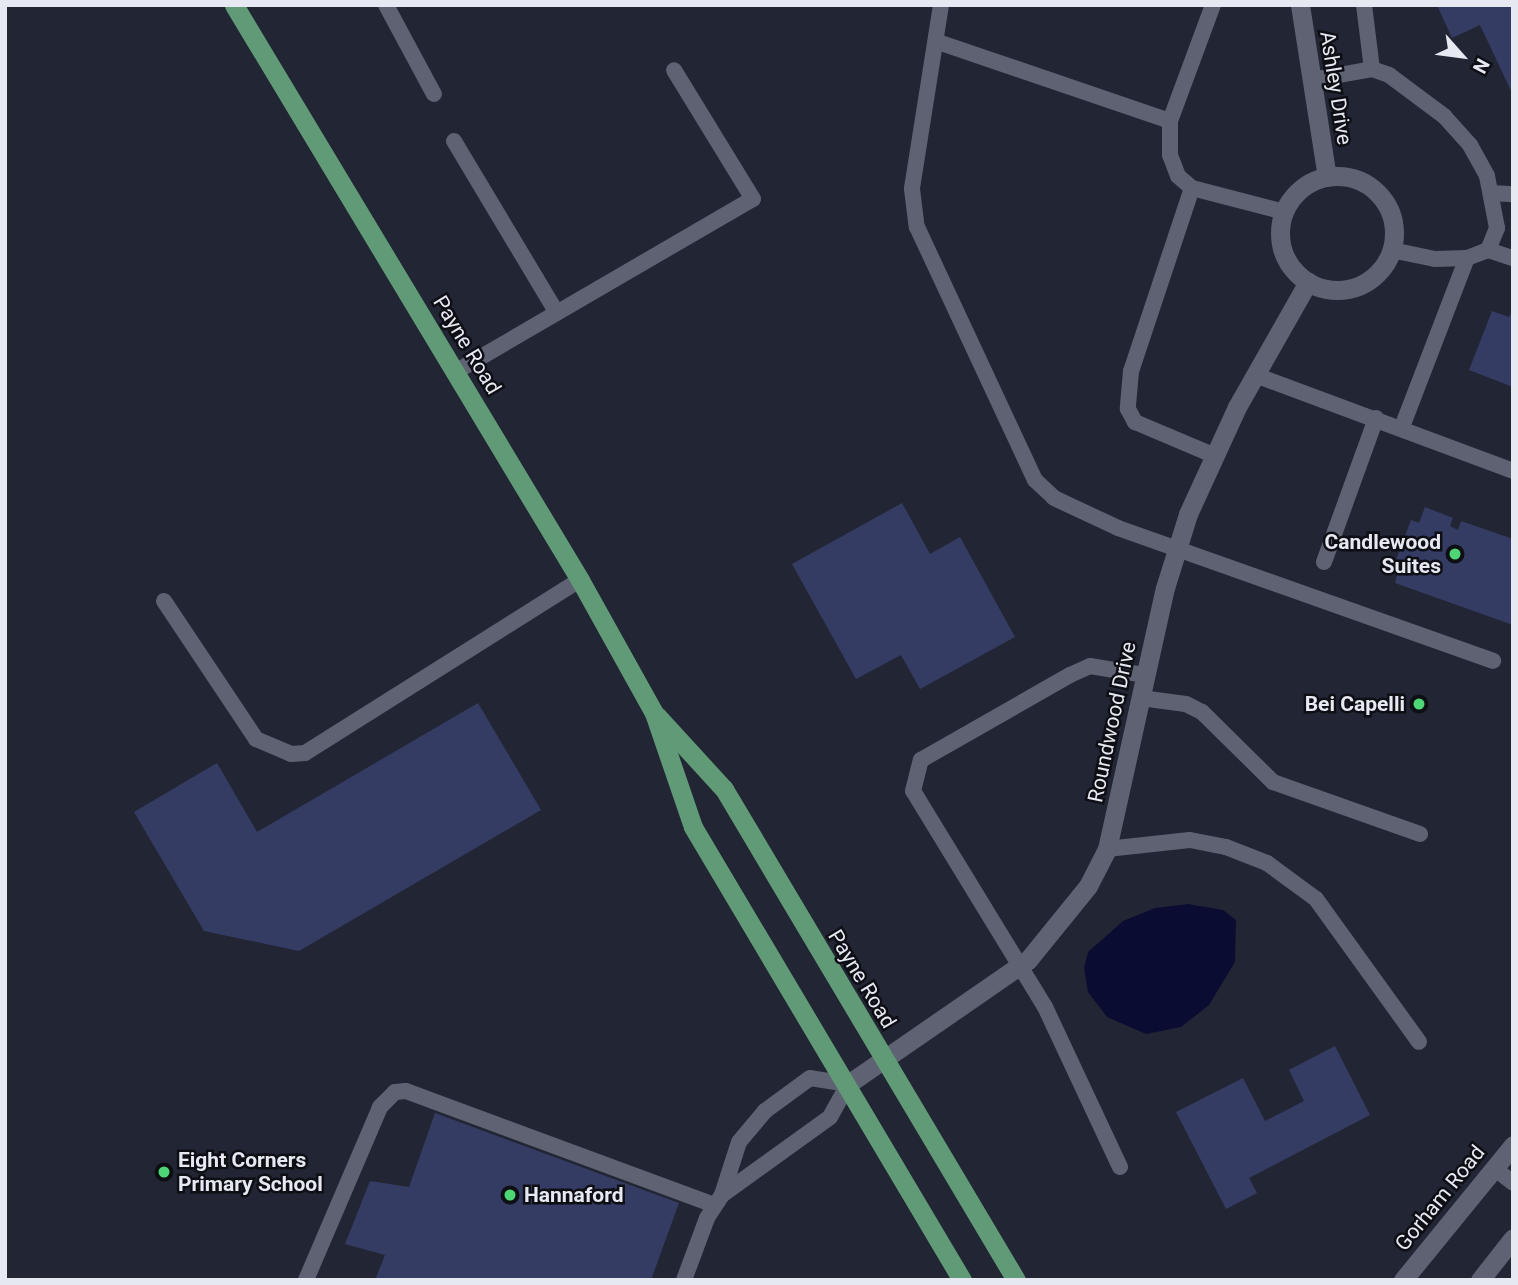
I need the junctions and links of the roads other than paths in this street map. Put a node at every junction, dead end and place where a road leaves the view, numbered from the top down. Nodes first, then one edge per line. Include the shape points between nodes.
1 (234, 5) edge
2 (386, 5) edge
3 (941, 5) edge
4 (1213, 5) edge
5 (1300, 5) edge
6 (1364, 5) edge
7 (938, 42) junction
8 (1372, 69) junction
9 (674, 70) dead end
10 (1311, 80) junction
11 (434, 94) dead end
12 (1170, 121) junction
13 (454, 141) dead end
14 (1327, 177) junction
15 (1192, 188) junction
16 (1491, 193) junction
17 (1513, 194) edge
18 (1284, 212) junction
19 (1391, 250) junction
20 (1488, 250) junction
21 (1467, 258) junction
22 (1513, 258) edge
23 (1308, 282) junction
24 (557, 313) junction
25 (457, 371) junction
26 (1255, 375) junction
27 (1376, 418) junction
28 (1402, 426) junction
29 (1213, 455) junction
30 (1513, 471) edge
31 (1177, 547) junction
32 (1324, 562) dead end
33 (580, 580) junction
34 (164, 601) dead end
35 (1493, 661) dead end
36 (1145, 675) junction
37 (1141, 698) junction
38 (654, 713) junction
39 (1420, 834) dead end
40 (1107, 849) junction
41 (1021, 965) junction
42 (1419, 1042) dead end
43 (884, 1061) junction
44 (848, 1084) junction
45 (1513, 1145) edge
46 (1120, 1167) dead end
47 (1494, 1168) junction
48 (1513, 1183) edge
49 (718, 1200) junction
50 (1513, 1238) edge
51 (306, 1280) edge
52 (684, 1280) edge
53 (962, 1280) edge
54 (1016, 1280) edge
55 (1403, 1280) edge
56 (1480, 1280) edge

1 - 25 main road, Payne Road
2 - 11 lane
3 - 7 lane
4 - 12 lane
5 - 10 street, Ashley Drive
6 - 8 lane
7 - 12 lane
7 - 31 lane via 912,189 917,227 957,318 1035,480 1079,512
8 - 10 lane
8 - 16 lane via 1397,81 1444,116 1470,145
9 - 24 lane via 753,199
10 - 14 street, Ashley Drive
12 - 15 lane via 1170,155 1178,176
13 - 24 lane
14 - 18 street via 1301,189
14 - 19 street via 1359,181 1380,196 1391,217
15 - 18 lane
15 - 29 lane via 1131,371 1128,409 1135,422
16 - 17 lane
16 - 20 lane via 1497,228
18 - 23 street via 1283,251
19 - 21 lane via 1435,260
19 - 23 street via 1374,275 1357,286 1337,290
20 - 21 lane
20 - 22 lane
21 - 28 lane
23 - 26 street, Roundwood Drive
24 - 25 lane
25 - 33 main road, Payne Road
26 - 27 lane
26 - 29 street, Roundwood Drive
27 - 28 lane
27 - 32 lane
28 - 30 lane
29 - 31 street, Roundwood Drive
31 - 35 lane
31 - 36 street, Roundwood Drive
33 - 34 lane via 305,753 290,754 256,739
33 - 38 main road, Payne Road
36 - 37 street, Roundwood Drive
36 - 41 lane via 1090,666 921,760 914,774 913,791 920,809
37 - 39 lane via 1186,704 1202,712 1273,782
37 - 40 street, Roundwood Drive
38 - 43 main road, Payne Road via 724,789
38 - 44 main road, Payne Road via 693,827
40 - 41 street, Roundwood Drive via 1069,914
40 - 42 lane via 1190,840 1226,847 1267,863 1315,899
41 - 43 street, Roundwood Drive
41 - 46 lane via 1073,1059
43 - 44 street, Roundwood Drive
43 - 54 main road, Payne Road
44 - 49 lane via 830,1117
44 - 49 lane via 810,1078 765,1111 738,1142
44 - 53 main road, Payne Road
45 - 47 street, Gorham Road
47 - 48 lane
47 - 55 street, Gorham Road
49 - 51 lane via 406,1091 395,1092 380,1107
49 - 52 lane
50 - 56 street

